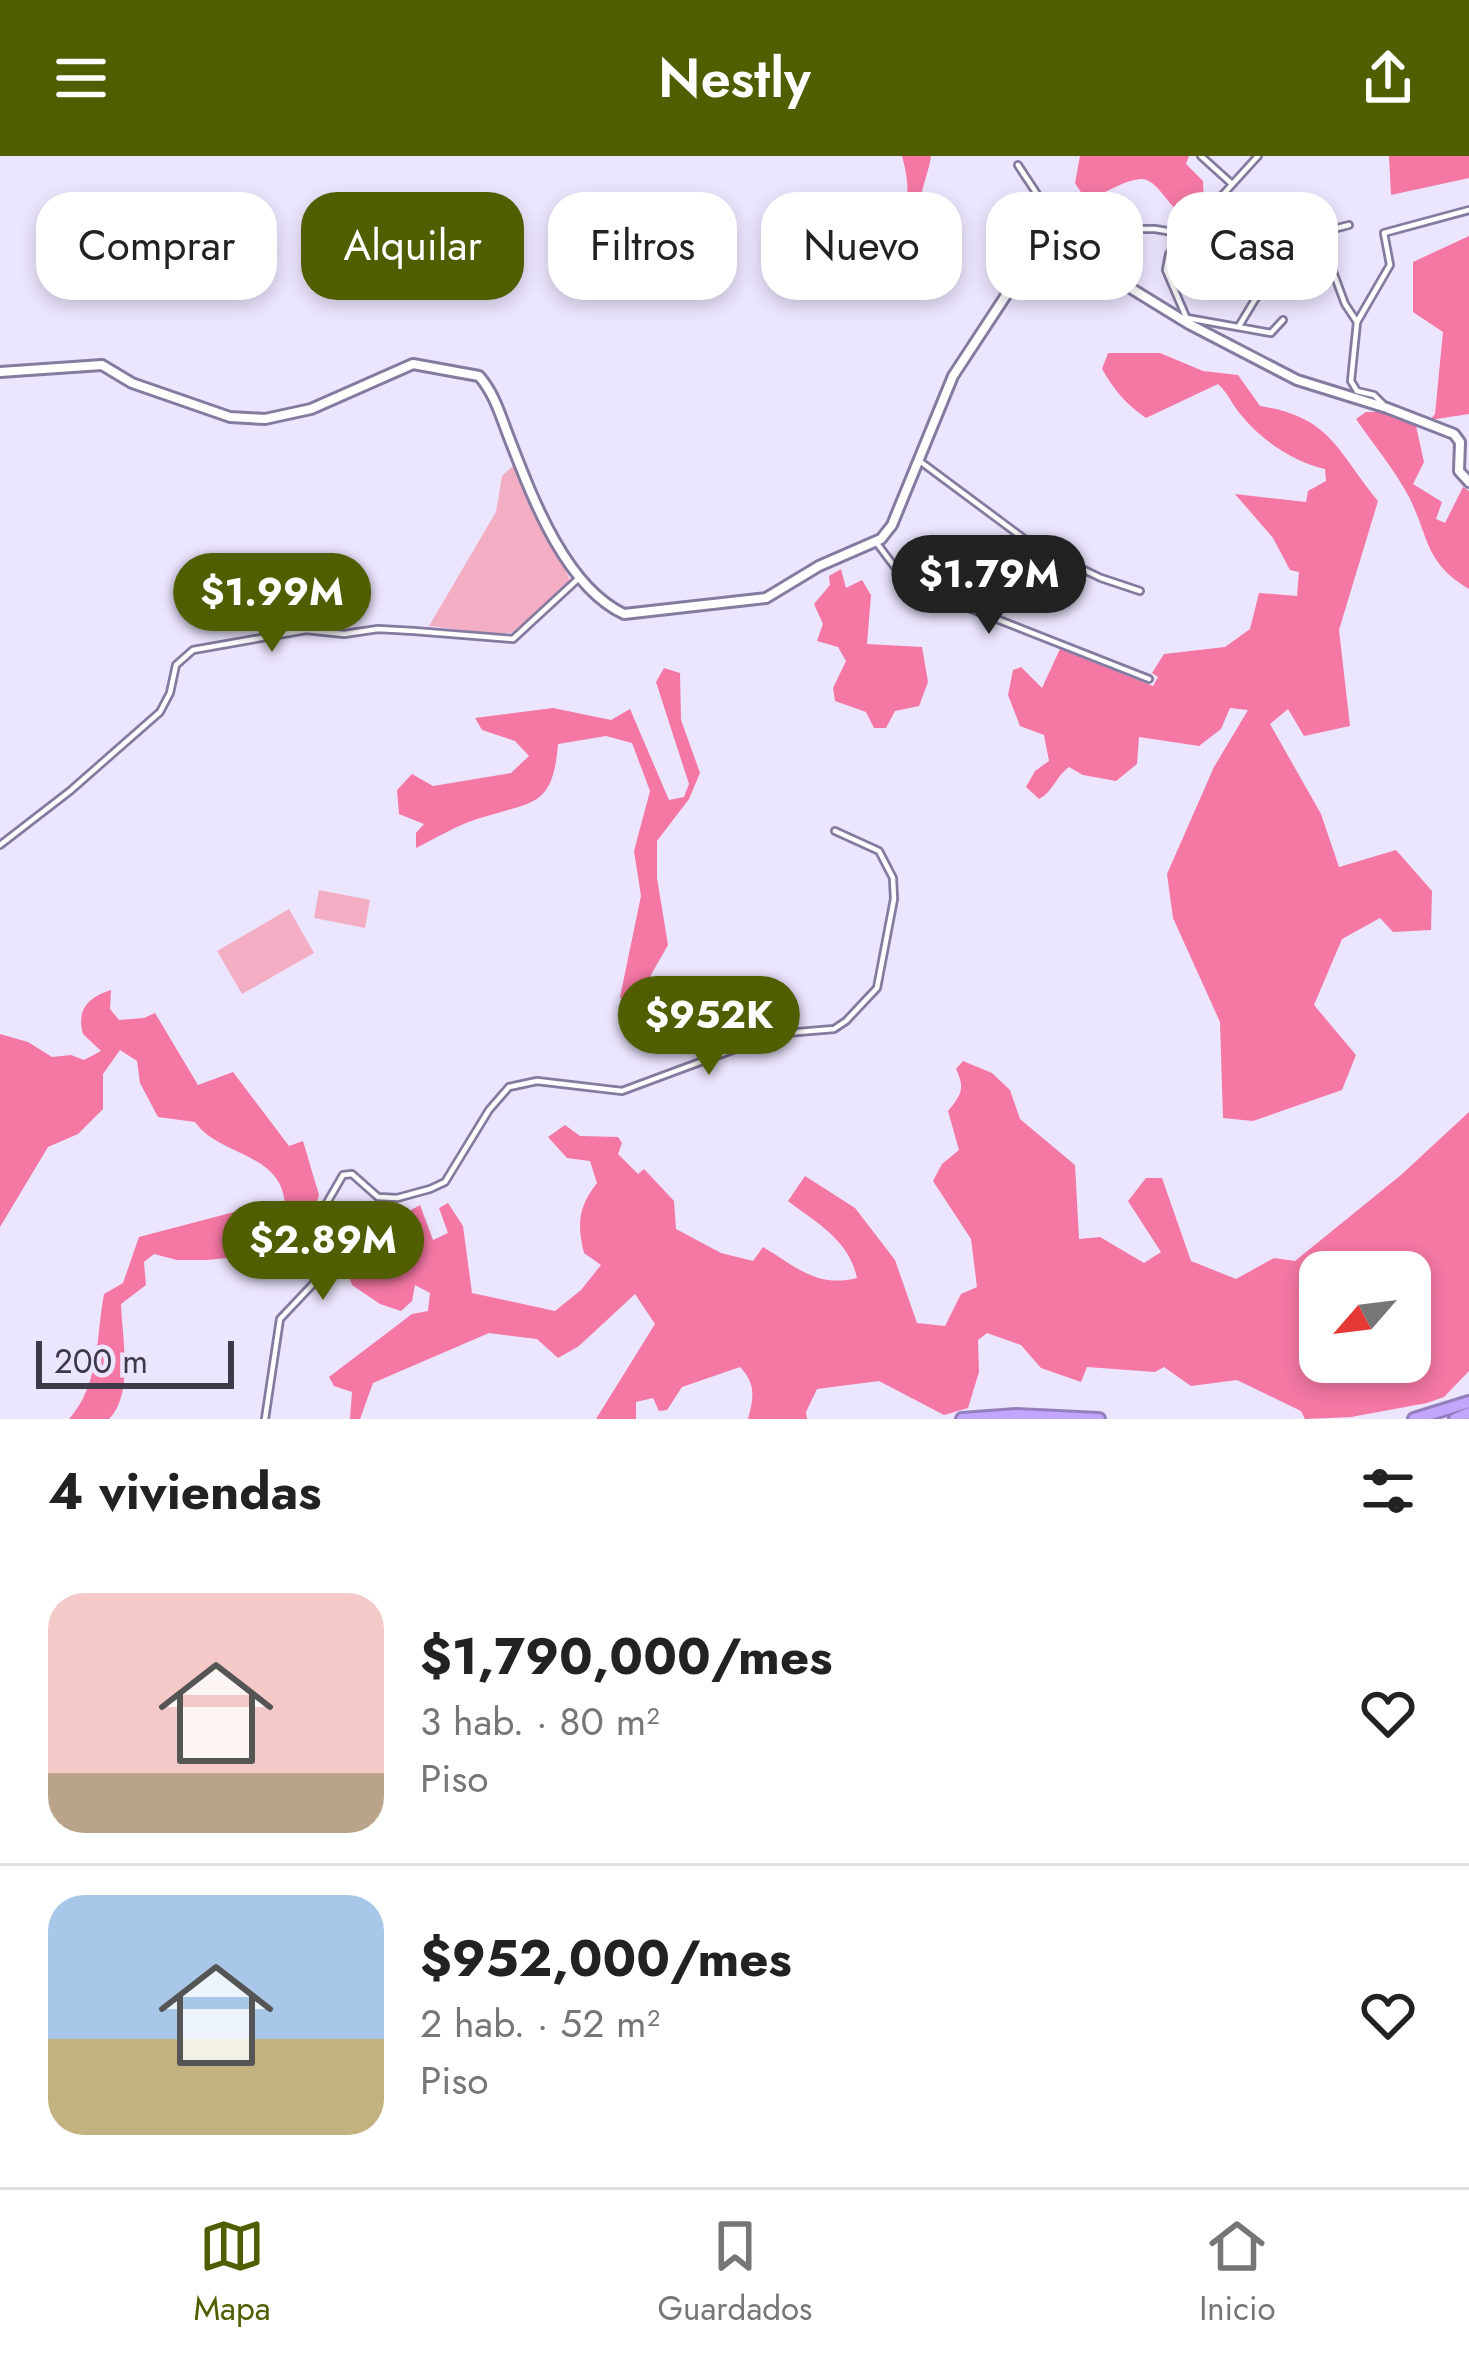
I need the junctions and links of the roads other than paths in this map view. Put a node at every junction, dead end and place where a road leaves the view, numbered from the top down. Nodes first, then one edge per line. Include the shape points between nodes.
1 (1201, 156) edge
2 (1258, 156) edge
3 (1018, 165) dead end
4 (1232, 184) junction
5 (1035, 192) edge
6 (1225, 192) edge
7 (1469, 210) edge
8 (1349, 225) dead end
9 (1143, 295) edge
10 (1003, 300) edge
11 (1180, 300) edge
12 (1255, 300) edge
13 (1283, 320) dead end
14 (1188, 321) junction
15 (1357, 322) junction
16 (1239, 326) junction
17 (0, 372) edge
18 (1387, 408) junction
19 (916, 458) junction
20 (1469, 482) edge
21 (876, 542) junction
22 (579, 578) junction
23 (1140, 591) dead end
24 (1149, 679) dead end
25 (835, 831) dead end
26 (0, 845) edge
27 (1469, 1402) edge
28 (1469, 1413) edge
29 (266, 1419) edge
30 (962, 1419) edge
31 (1099, 1419) edge
32 (1414, 1419) edge
33 (1456, 1419) edge

1 - 4 street
2 - 4 street
3 - 5 street
4 - 6 street
7 - 15 street via 1384,233 1389,269
8 - 15 street via 1321,234
9 - 14 street
10 - 19 street via 953,376
11 - 14 street
12 - 16 street
13 - 16 street via 1271,333
14 - 16 street
14 - 18 street via 1298,380
15 - 18 street via 1352,381
17 - 22 street via 102,365 230,417 265,419 311,409 413,364 479,376
18 - 20 street via 1458,437 1459,471
19 - 21 street via 892,525
19 - 23 street via 1034,546
21 - 22 street via 745,603 624,614
21 - 24 street via 921,602 951,601
22 - 26 street via 513,639 306,630 193,650 176,665 160,712
25 - 29 street via 879,851 893,878 886,954 868,1001 834,1029 786,1033 622,1091 537,1081 509,1087 445,1182 430,1189 378,1197 343,1174 325,1206 332,1264 280,1319
27 - 32 highway
28 - 33 highway
30 - 31 highway

